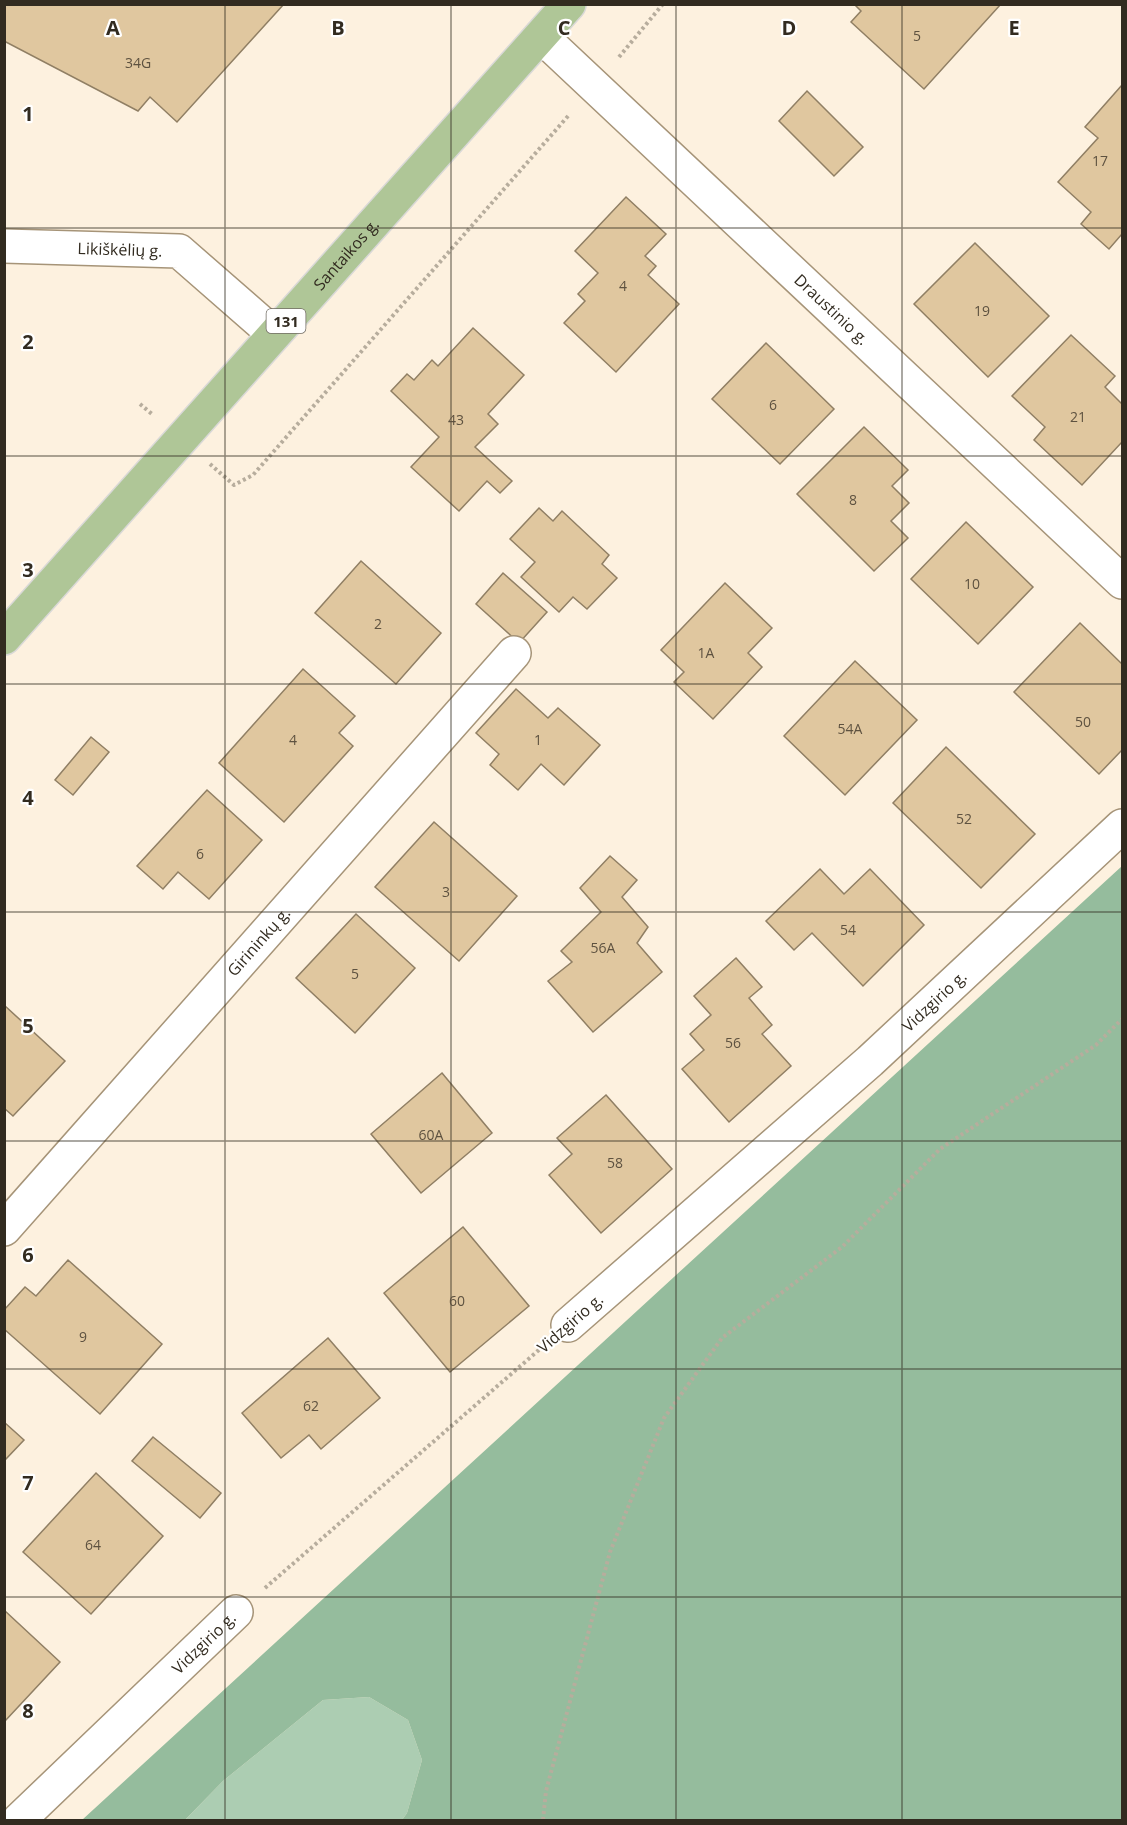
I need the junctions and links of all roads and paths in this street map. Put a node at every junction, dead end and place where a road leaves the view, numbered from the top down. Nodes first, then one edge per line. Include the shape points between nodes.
1 (568, 4) edge
2 (663, 4) edge
3 (541, 36) junction
4 (596, 85) junction
5 (4, 246) edge
6 (274, 334) junction
7 (253, 475) dead end
8 (1122, 582) edge
9 (4, 638) edge
10 (514, 653) dead end
11 (1122, 826) edge
12 (1122, 1019) edge
13 (4, 1229) edge
14 (568, 1325) joint
15 (236, 1612) joint
16 (18, 1821) edge
17 (543, 1821) edge

1 - 3 main road, Santaikos g. / 131
2 - 4 path
3 - 4 street, Draustinio g.
3 - 6 main road, Santaikos g. / 131
4 - 7 path
4 - 8 street, Draustinio g.
5 - 6 street, Likiškėlių g. via 179,252
6 - 9 main road, Santaikos g. / 131
10 - 13 street, Girininkų g.
11 - 14 street, Vidzgirio g. via 870,1061
12 - 17 path via 1096,1045 940,1149 842,1247 722,1338 664,1418 610,1552 546,1791
14 - 15 path, Vidzgirio g.
15 - 16 street, Vidzgirio g.

